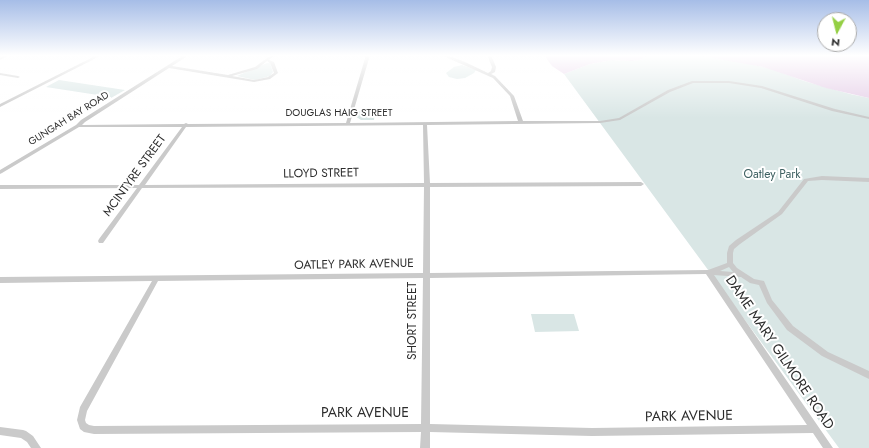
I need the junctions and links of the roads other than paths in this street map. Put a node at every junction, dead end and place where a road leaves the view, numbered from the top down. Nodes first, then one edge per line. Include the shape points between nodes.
1 (11, 76) edge
2 (59, 76) edge
3 (156, 76) edge
4 (228, 76) edge
5 (272, 76) edge
6 (362, 76) edge
7 (491, 76) edge
8 (18, 77) dead end
9 (0, 106) edge
10 (869, 118) edge
11 (348, 123) junction
12 (425, 123) junction
13 (520, 123) junction
14 (186, 124) junction
15 (78, 126) junction
16 (0, 172) edge
17 (869, 180) edge
18 (427, 184) junction
19 (642, 184) dead end
20 (141, 186) junction
21 (0, 187) edge
22 (101, 242) dead end
23 (730, 264) junction
24 (708, 272) junction
25 (425, 275) junction
26 (742, 275) junction
27 (156, 279) junction
28 (0, 280) edge
29 (869, 375) edge
30 (425, 428) junction
31 (815, 429) junction
32 (0, 431) edge
33 (36, 448) edge
34 (425, 448) edge
35 (828, 448) edge

1 - 8 street
2 - 9 street
3 - 15 street, GUNGAH BAY ROAD
4 - 5 street via 254,81
6 - 11 street
7 - 13 street via 510,93
10 - 13 street, DOUGLAS HAIG STREET via 834,110 762,87 729,82 692,82 669,91 620,118 600,122
11 - 12 street, DOUGLAS HAIG STREET
11 - 14 street, DOUGLAS HAIG STREET
12 - 13 street, DOUGLAS HAIG STREET
12 - 18 street, SHORT STREET
14 - 15 street, DOUGLAS HAIG STREET
14 - 20 street, MCINTYRE STREET
15 - 16 street, GUNGAH BAY ROAD
17 - 23 street via 806,180 776,217 732,248
18 - 19 street, LLOYD STREET
18 - 20 street, LLOYD STREET
18 - 25 street, SHORT STREET
20 - 21 street, LLOYD STREET
20 - 22 street, MCINTYRE STREET
23 - 24 street
23 - 26 street
24 - 25 street, OATLEY PARK AVENUE
24 - 26 street
24 - 31 street, DAME MARY GILMORE ROAD
25 - 27 street, OATLEY PARK AVENUE
25 - 30 street, SHORT STREET
26 - 29 street via 762,283 769,301 780,317 799,336 840,362
27 - 28 street, OATLEY PARK AVENUE
27 - 30 street, PARK AVENUE via 83,410 80,420 87,429
30 - 31 street, PARK AVENUE via 592,432
30 - 34 street, SHORT STREET
31 - 35 street, DAME MARY GILMORE ROAD
32 - 33 street via 23,434

